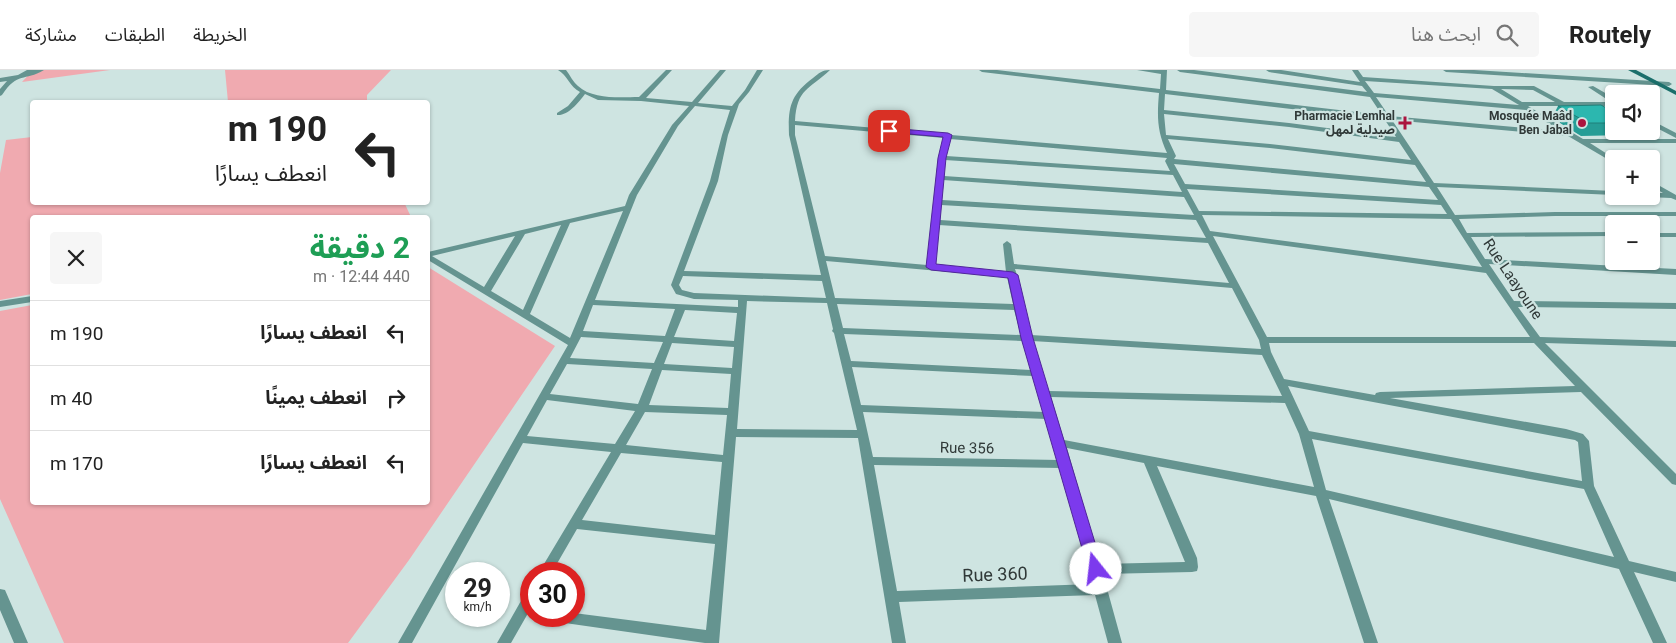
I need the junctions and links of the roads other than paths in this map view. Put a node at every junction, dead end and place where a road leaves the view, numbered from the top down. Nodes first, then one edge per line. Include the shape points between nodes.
1 (41, 70) edge
2 (561, 70) edge
3 (669, 70) edge
4 (723, 70) edge
5 (760, 70) edge
6 (827, 70) edge
7 (987, 70) edge
8 (1140, 70) edge
9 (1180, 70) edge
10 (1269, 70) edge
11 (1354, 70) edge
12 (1446, 70) edge
13 (1631, 70) edge
14 (1642, 70) edge
15 (1164, 71) edge
16 (29, 72) edge
17 (1488, 73) junction
18 (18, 76) junction
19 (0, 80) edge
20 (1362, 81) junction
21 (1658, 84) junction
22 (1669, 84) junction
23 (1591, 87) dead end
24 (1676, 87) edge
25 (1493, 88) junction
26 (584, 92) junction
27 (1162, 92) junction
28 (1676, 93) edge
29 (0, 94) edge
30 (1372, 95) junction
31 (1605, 96) edge
32 (641, 99) junction
33 (1605, 102) edge
34 (1563, 104) junction
35 (692, 105) junction
36 (1524, 106) junction
37 (734, 108) junction
38 (1160, 112) junction
39 (559, 114) dead end
40 (1387, 118) junction
41 (791, 123) junction
42 (1660, 127) edge
43 (1569, 134) junction
44 (948, 135) junction
45 (1676, 136) edge
46 (1163, 137) junction
47 (1402, 140) junction
48 (1581, 141) junction
49 (1676, 141) edge
50 (1605, 155) edge
51 (942, 158) junction
52 (1171, 159) junction
53 (1418, 163) junction
54 (1174, 173) junction
55 (940, 178) junction
56 (1432, 185) junction
57 (1183, 186) junction
58 (1660, 188) edge
59 (1605, 193) edge
60 (1188, 195) junction
61 (1660, 196) edge
62 (1674, 197) edge
63 (937, 202) junction
64 (1445, 203) junction
65 (626, 208) junction
66 (1676, 214) edge
67 (1198, 216) junction
68 (1454, 217) junction
69 (567, 222) junction
70 (936, 222) junction
71 (522, 232) junction
72 (1605, 234) edge
73 (1660, 235) edge
74 (1676, 235) edge
75 (1466, 236) junction
76 (1210, 237) junction
77 (1007, 244) dead end
78 (430, 255) edge
79 (430, 256) edge
80 (820, 258) junction
81 (1483, 261) junction
82 (931, 267) junction
83 (1011, 270) junction
84 (1490, 271) junction
85 (679, 272) junction
86 (1676, 272) edge
87 (825, 278) junction
88 (1235, 286) junction
89 (486, 292) junction
90 (743, 298) junction
91 (30, 299) edge
92 (830, 301) junction
93 (589, 302) junction
94 (0, 304) edge
95 (1511, 304) junction
96 (1676, 306) edge
97 (681, 307) junction
98 (1019, 307) junction
99 (742, 310) junction
100 (525, 315) junction
101 (837, 331) junction
102 (577, 334) junction
103 (1027, 338) junction
104 (668, 339) junction
105 (1538, 340) junction
106 (572, 344) junction
107 (739, 344) junction
108 (1676, 344) edge
109 (1265, 346) junction
110 (563, 361) junction
111 (846, 364) junction
112 (658, 367) junction
113 (737, 371) junction
114 (1038, 373) junction
115 (1281, 382) junction
116 (1584, 389) junction
117 (1044, 394) junction
118 (543, 396) junction
119 (1360, 396) junction
120 (1289, 400) junction
121 (642, 408) junction
122 (857, 408) junction
123 (733, 412) junction
124 (1051, 416) junction
125 (731, 433) junction
126 (863, 434) junction
127 (1305, 434) junction
128 (519, 440) junction
129 (1060, 443) junction
130 (617, 449) junction
131 (729, 459) junction
132 (867, 461) junction
133 (1149, 461) junction
134 (1066, 464) junction
135 (1676, 481) edge
136 (1588, 486) junction
137 (1321, 493) junction
138 (573, 524) junction
139 (722, 540) junction
140 (551, 562) edge
141 (1623, 565) junction
142 (1096, 569) junction
143 (1676, 577) edge
144 (1100, 589) junction
145 (0, 594) edge
146 (891, 597) junction
147 (520, 621) edge
148 (585, 621) edge
149 (713, 640) edge
150 (21, 643) edge
151 (405, 643) edge
152 (504, 643) edge
153 (899, 643) edge
154 (1115, 643) edge
155 (1371, 643) edge
156 (1660, 643) edge

1 - 16 street
2 - 26 street via 576,88
3 - 32 street
4 - 35 street
5 - 37 street
6 - 41 street via 798,92
7 - 27 street
8 - 15 street
9 - 30 street
10 - 20 street
11 - 20 street, Rue Laayoune
12 - 17 street
13 - 21 main road
14 - 22 main road
15 - 27 street
16 - 18 street
17 - 21 street
17 - 25 street
18 - 19 street
18 - 29 street via 7,83
20 - 25 street
20 - 30 street, Rue Laayoune
21 - 22 street
21 - 28 main road
22 - 24 main road
23 - 31 street
25 - 34 street via 1534,88
25 - 36 street
26 - 32 street via 608,100
26 - 39 street
27 - 38 street
27 - 40 street
30 - 36 street
30 - 40 street, Rue Laayoune
32 - 35 street
33 - 34 street
34 - 36 street
35 - 37 street
35 - 65 street via 676,125
36 - 43 street
37 - 85 street via 714,181
38 - 46 street
38 - 47 street
40 - 43 street
40 - 47 street, Rue Laayoune
41 - 44 street
41 - 80 street
42 - 45 street
43 - 48 street
44 - 51 street
44 - 52 street
46 - 52 street
46 - 53 street
47 - 53 street, Rue Laayoune
48 - 49 street
48 - 50 street
51 - 54 street
51 - 55 street
52 - 54 street
52 - 56 street
53 - 56 street, Rue Laayoune
54 - 57 street
55 - 60 street
55 - 63 street
56 - 59 street
56 - 64 street, Rue Laayoune
57 - 60 street
57 - 64 street
58 - 62 street
60 - 67 street
61 - 62 street
63 - 67 street
63 - 70 street
64 - 68 street, Rue Laayoune
65 - 69 street
65 - 93 street
66 - 68 street
67 - 68 street
67 - 76 street
68 - 75 street, Rue Laayoune
69 - 71 street
69 - 100 street
70 - 76 street
70 - 82 street
71 - 78 street
71 - 89 street
72 - 75 street
73 - 74 street
75 - 81 street, Rue Laayoune
76 - 84 street
76 - 88 street
77 - 83 street
79 - 89 street
80 - 82 street
80 - 87 street
81 - 84 street, Rue Laayoune
81 - 86 street
82 - 83 street
83 - 88 street
83 - 98 street
84 - 95 street, Rue Laayoune
85 - 87 street
85 - 90 street via 675,285 685,295
87 - 92 street
88 - 109 street
89 - 100 street
90 - 92 street
90 - 99 street
91 - 94 street
92 - 98 street
92 - 101 street
93 - 97 street
93 - 102 street
95 - 96 street
95 - 105 street, Rue Laayoune
97 - 99 street
97 - 104 street
98 - 103 street
99 - 107 street
100 - 106 street
101 - 103 street
101 - 111 street
102 - 104 street
102 - 106 street
103 - 109 street
103 - 114 street
104 - 107 street
104 - 112 street
105 - 108 street
105 - 109 street
105 - 116 street, Rue Laayoune
106 - 110 street
107 - 113 street
109 - 115 street
110 - 112 street
110 - 118 street
111 - 114 street
111 - 122 street
112 - 113 street
112 - 121 street
113 - 123 street
114 - 117 street
115 - 119 street
115 - 120 street
116 - 119 street
116 - 135 street, Rue Laayoune
117 - 120 street
117 - 124 street
118 - 121 street
118 - 128 street
119 - 136 street via 1574,434 1583,441
120 - 127 street
121 - 123 street
121 - 130 street
122 - 124 street
122 - 126 street
123 - 125 street
124 - 129 street
125 - 126 street
125 - 131 street
126 - 132 street
127 - 136 street
127 - 137 street
128 - 130 street
128 - 151 street
129 - 133 street
129 - 134 street
130 - 131 street
130 - 138 street
131 - 139 street
132 - 134 street, Rue 356
132 - 146 street
133 - 137 street
133 - 142 street via 1192,567
134 - 142 street
136 - 141 street
137 - 141 street
137 - 155 street
138 - 139 street
138 - 140 street
139 - 149 street
141 - 143 street
141 - 156 street
142 - 144 street
144 - 146 street, Rue 360
144 - 154 street
145 - 150 street
146 - 153 street
147 - 152 street
148 - 149 street

